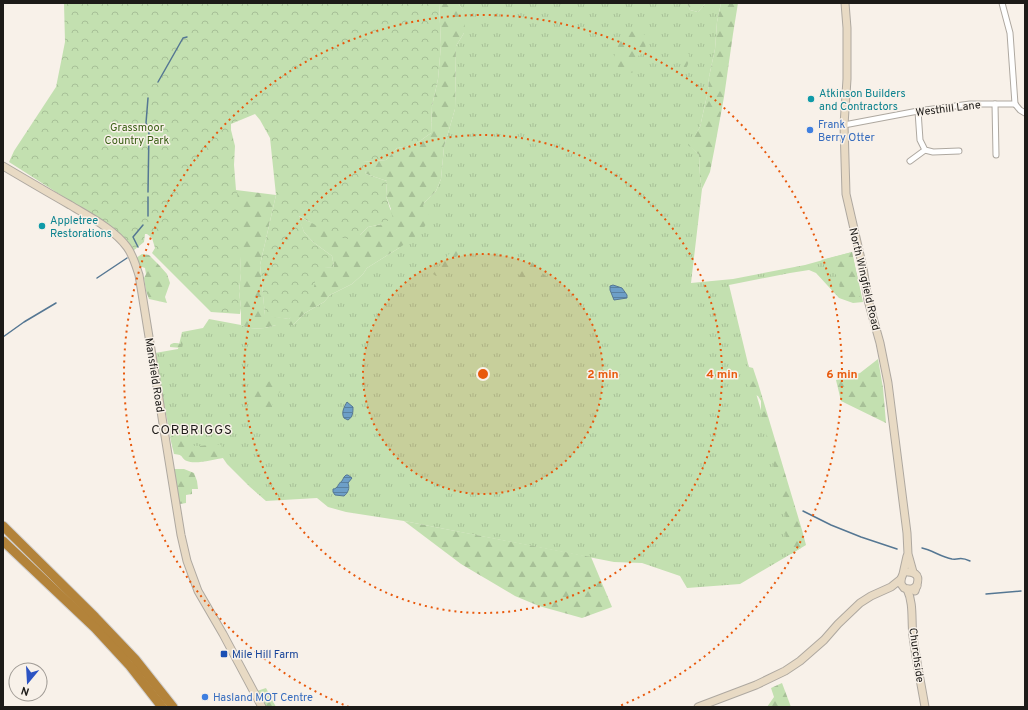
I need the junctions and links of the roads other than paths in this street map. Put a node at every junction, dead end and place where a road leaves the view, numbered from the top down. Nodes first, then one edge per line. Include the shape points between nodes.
1 (845, 3) edge
2 (1002, 3) edge
3 (994, 104) junction
4 (1015, 104) junction
5 (918, 111) junction
6 (1025, 113) edge
7 (844, 125) junction
8 (925, 150) junction
9 (959, 151) dead end
10 (996, 155) dead end
11 (910, 161) dead end
12 (3, 166) edge
13 (3, 526) edge
14 (3, 540) edge
15 (908, 554) junction
16 (913, 572) junction
17 (902, 577) junction
18 (917, 586) junction
19 (891, 587) junction
20 (905, 588) junction
21 (911, 602) junction
22 (162, 707) edge
23 (173, 707) edge
24 (262, 707) edge
25 (698, 707) edge
26 (925, 707) edge

1 - 7 main road, North Wingfield Road via 847,79
2 - 4 street via 1010,33
3 - 4 street, Westhill Lane
3 - 5 street, Westhill Lane via 970,104
3 - 10 street
4 - 6 street
5 - 7 street, Westhill Lane
5 - 8 street via 920,140
7 - 15 main road, North Wingfield Road via 846,194 888,383
8 - 9 street
8 - 11 street
12 - 24 main road, Mansfield Road via 111,231 128,248 132,256 139,275 178,521 187,561 198,591
13 - 23 highway via 95,616
14 - 22 highway via 95,628 130,666
15 - 16 main road, North Wingfield Road
15 - 17 main road, North Wingfield Road
16 - 17 main road via 908,572
16 - 18 main road via 918,578
17 - 19 main road
17 - 20 main road via 901,584
18 - 20 main road via 912,589
18 - 21 main road, Churchside
19 - 20 main road
19 - 25 main road via 860,603 824,640 786,671
20 - 21 main road, Churchside
21 - 26 main road, Churchside via 915,656

